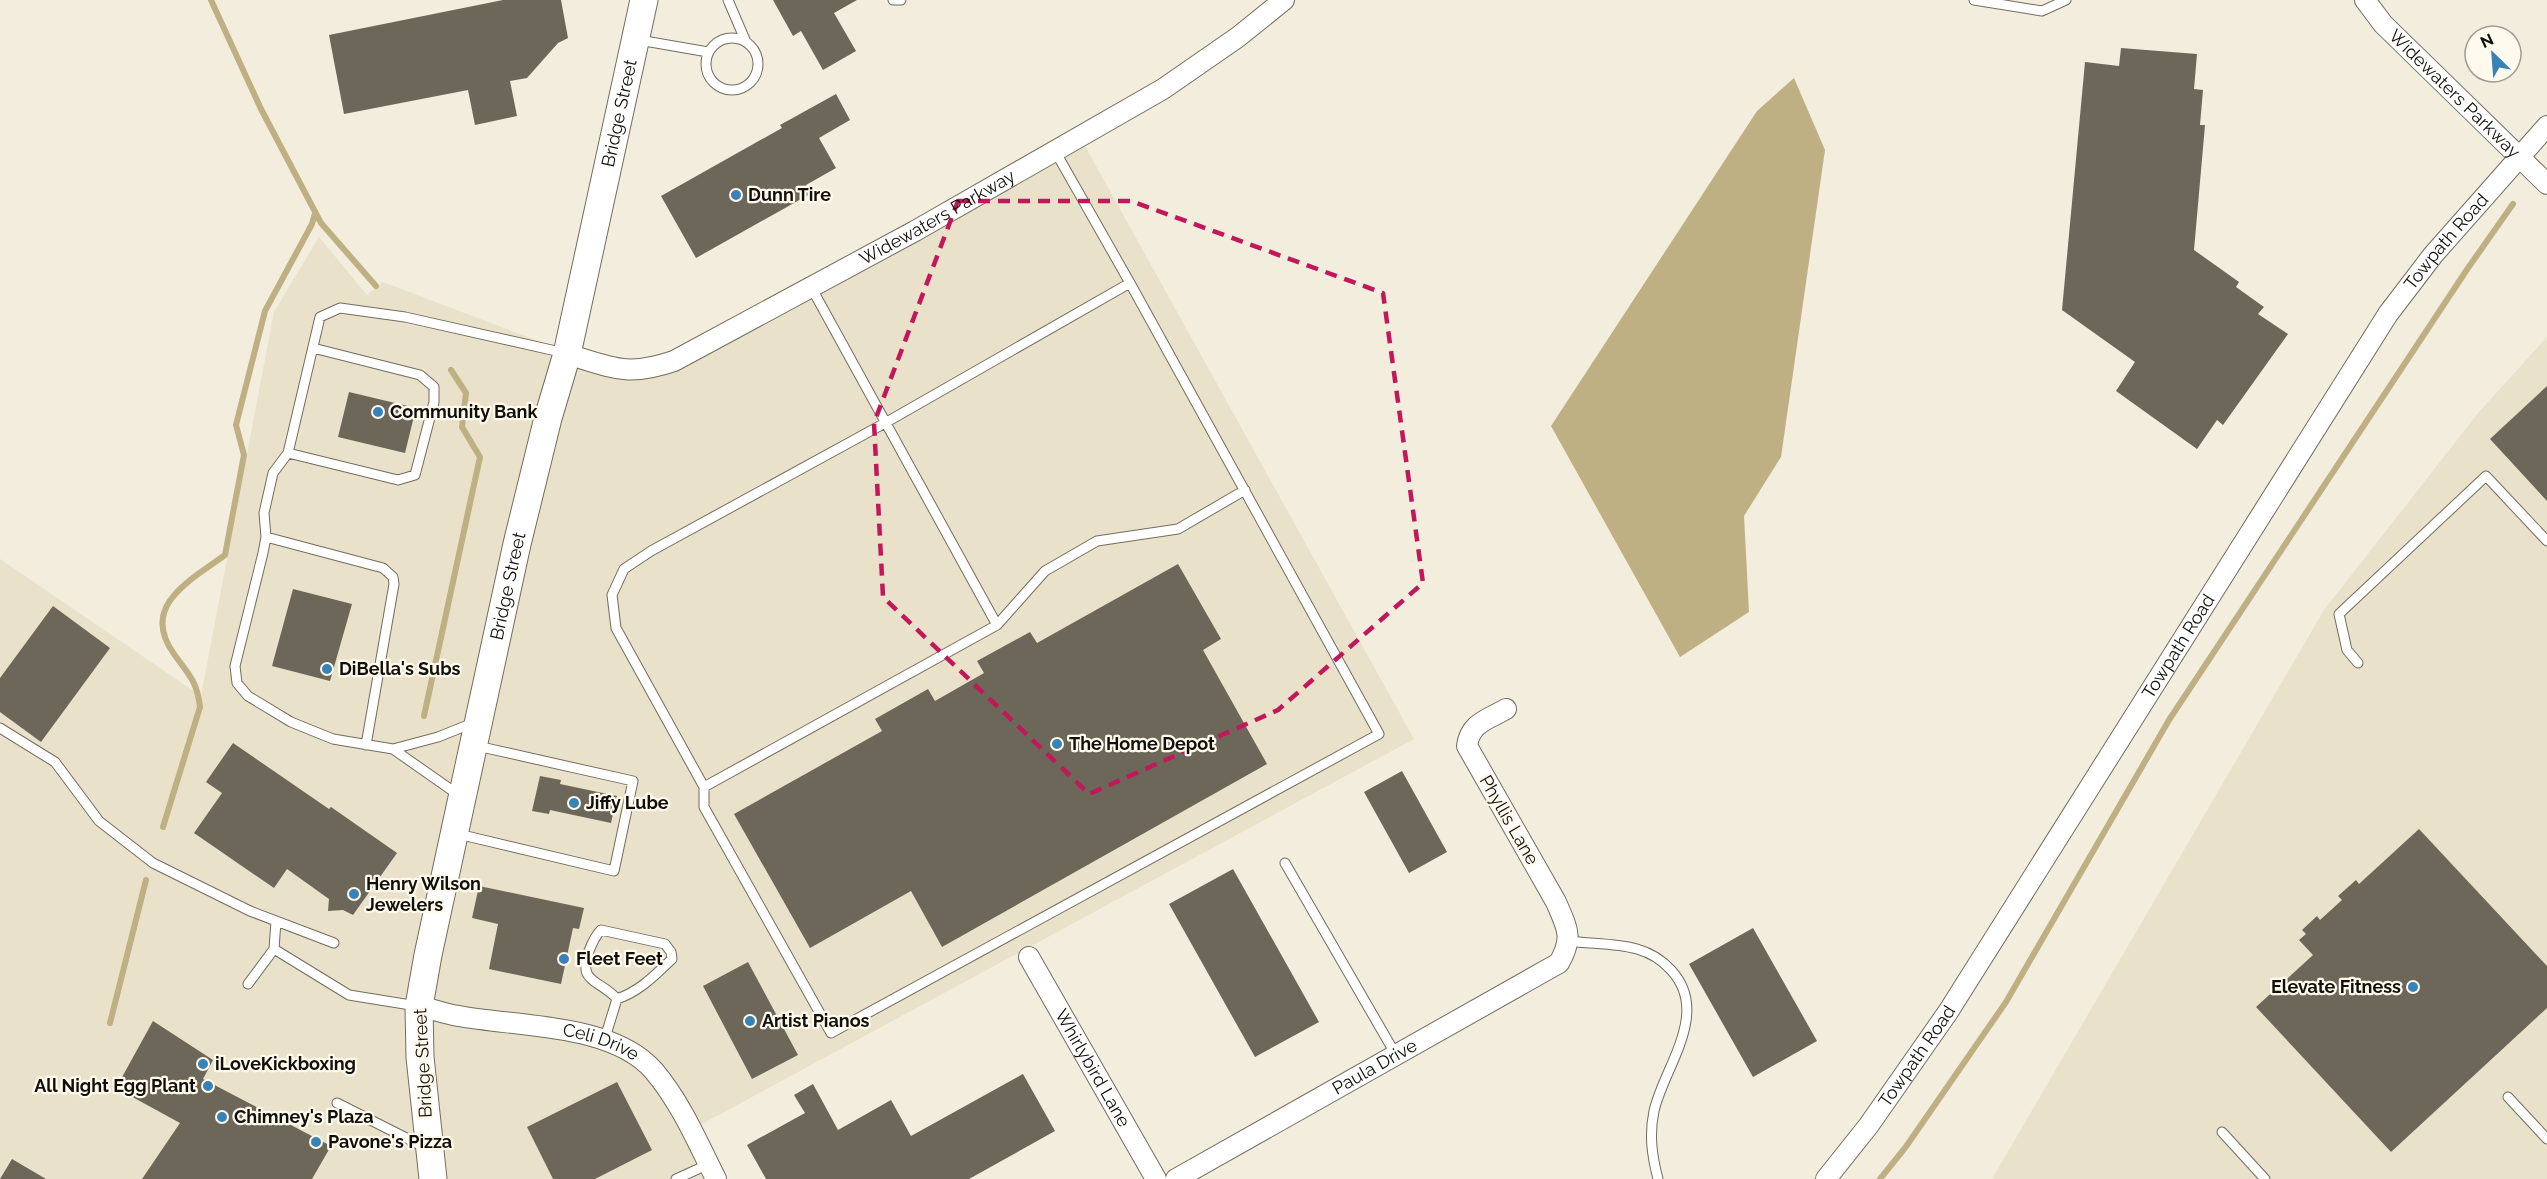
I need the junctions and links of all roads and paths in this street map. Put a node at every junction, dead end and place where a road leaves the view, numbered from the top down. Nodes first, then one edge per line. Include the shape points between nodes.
1 (644, 0) edge
2 (728, 0) edge
3 (892, 0) edge
4 (901, 0) edge
5 (1284, 0) edge
6 (1974, 0) edge
7 (2066, 0) edge
8 (2365, 0) edge
9 (636, 40) junction
10 (746, 42) junction
11 (708, 52) junction
12 (2547, 126) edge
13 (1055, 151) junction
14 (2520, 158) junction
15 (2547, 184) edge
16 (1130, 283) junction
17 (811, 287) junction
18 (313, 348) junction
19 (567, 354) junction
20 (885, 423) junction
21 (288, 453) junction
22 (1245, 490) junction
23 (266, 537) junction
24 (2547, 542) edge
25 (997, 625) junction
26 (2358, 663) dead end
27 (1506, 709) dead end
28 (0, 728) edge
29 (475, 733) junction
30 (366, 745) junction
31 (393, 749) junction
32 (704, 787) junction
33 (461, 796) junction
34 (453, 832) junction
35 (1285, 863) dead end
36 (276, 921) junction
37 (334, 943) dead end
38 (1568, 945) junction
39 (274, 949) junction
40 (1029, 957) dead end
41 (248, 984) dead end
42 (617, 999) junction
43 (418, 1006) junction
44 (604, 1041) junction
45 (1396, 1055) junction
46 (2508, 1096) dead end
47 (337, 1103) dead end
48 (2222, 1132) dead end
49 (2547, 1139) edge
50 (430, 1149) junction
51 (713, 1172) edge
52 (434, 1179) edge
53 (676, 1179) edge
54 (1156, 1179) edge
55 (1176, 1179) edge
56 (1658, 1179) edge
57 (1826, 1179) edge
58 (2265, 1179) edge

1 - 9 main road, Bridge Street
2 - 10 lane
3 - 4 lane
5 - 13 street, Widewaters Parkway via 1163,89
6 - 7 lane via 2042,11
8 - 14 street, Widewaters Parkway via 2383,24
9 - 11 lane
9 - 19 main road, Bridge Street
10 - 11 lane via 729,38 713,45
10 - 11 lane via 756,55 757,71 740,89 715,84 706,69
12 - 14 street, Towpath Road
13 - 16 lane
13 - 17 street, Widewaters Parkway
14 - 15 street, Widewaters Parkway
14 - 57 street, Towpath Road via 2433,255 2388,314 1948,1012
16 - 20 lane
16 - 22 lane
17 - 19 street, Widewaters Parkway via 654,368 620,371
17 - 20 lane
18 - 19 lane via 320,317 340,308 405,317
18 - 21 lane
18 - 21 lane via 420,375 434,387 434,402 415,475 398,480
19 - 29 main road, Bridge Street via 517,544
20 - 25 lane
20 - 32 lane via 624,569 612,595 616,628
21 - 23 lane via 273,473 264,513
22 - 25 lane via 1178,529 1097,541 1045,571
22 - 32 lane via 1379,734 831,1033 704,807
23 - 30 lane via 235,666 237,683 248,696 291,722 333,739
23 - 30 lane via 383,568 393,577
24 - 26 lane via 2486,476 2339,614 2347,650
25 - 32 lane
27 - 38 street, Phyllis Lane via 1474,727 1468,734 1467,746 1556,902 1567,927
28 - 36 lane via 55,762 99,821 153,863
29 - 31 lane via 438,737
29 - 33 main road, Bridge Street
29 - 34 lane via 633,782 614,871
30 - 31 lane
31 - 33 lane
33 - 34 main road, Bridge Street
34 - 43 main road, Bridge Street
35 - 45 lane
36 - 37 lane
36 - 39 lane
38 - 45 street, Paula Drive via 1559,963
38 - 56 lane via 1637,948 1660,959 1677,977 1687,997 1681,1043 1654,1110 1650,1143
39 - 41 lane
39 - 43 lane via 349,995
40 - 54 street, Whirlybird Lane
42 - 42 lane via 634,993 672,959 665,944 601,930 595,935 585,970
42 - 44 lane
43 - 44 street, Celi Drive
43 - 50 main road, Bridge Street
44 - 51 street, Celi Drive via 626,1049 653,1070 677,1102
45 - 55 street, Paula Drive
46 - 49 lane
47 - 50 lane
48 - 58 lane
50 - 52 main road, Bridge Street
51 - 53 lane

